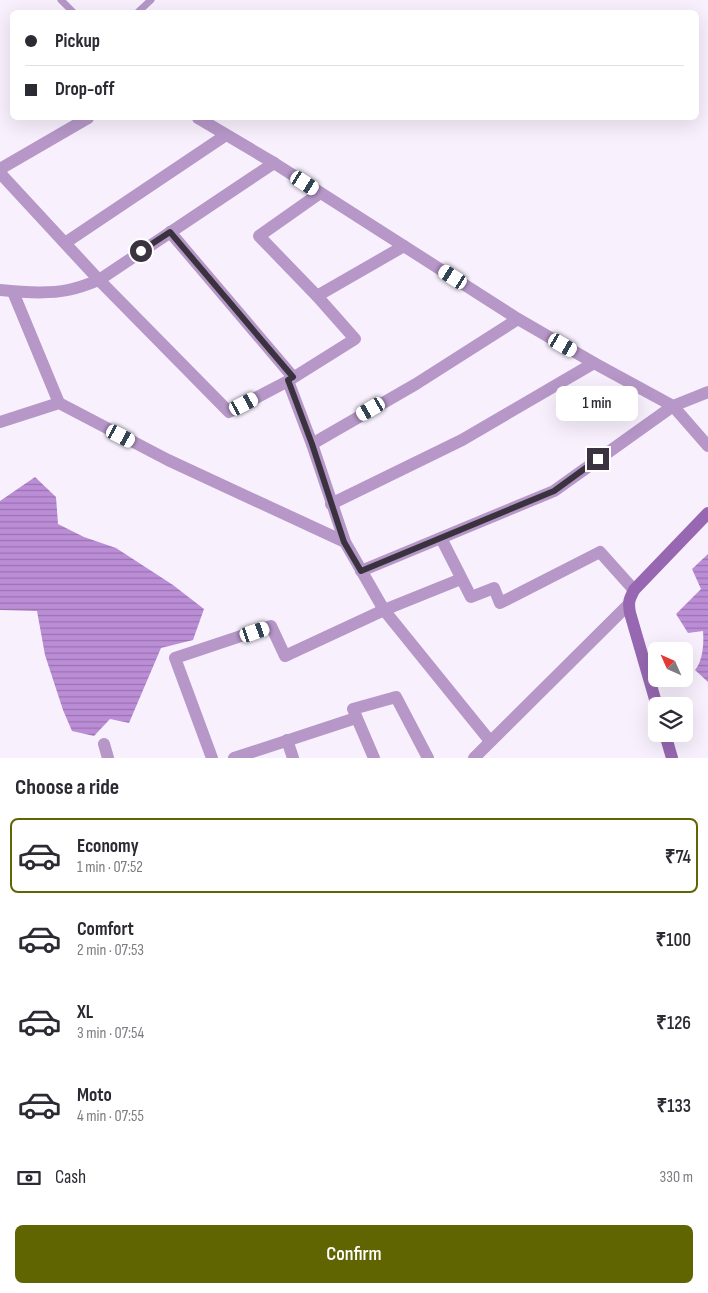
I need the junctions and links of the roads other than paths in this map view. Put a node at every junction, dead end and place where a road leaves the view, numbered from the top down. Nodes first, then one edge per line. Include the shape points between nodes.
1 (61, 0) edge
2 (151, 0) edge
3 (71, 10) edge
4 (140, 10) edge
5 (85, 120) edge
6 (202, 120) edge
7 (226, 134) junction
8 (274, 163) junction
9 (0, 169) edge
10 (0, 173) edge
11 (320, 193) junction
12 (170, 232) junction
13 (64, 243) junction
14 (404, 246) junction
15 (99, 280) junction
16 (6, 291) edge
17 (318, 296) junction
18 (518, 319) junction
19 (594, 363) junction
20 (290, 379) junction
21 (708, 392) edge
22 (59, 403) junction
23 (672, 406) junction
24 (0, 422) edge
25 (312, 444) junction
26 (708, 446) edge
27 (331, 504) junction
28 (708, 512) edge
29 (441, 538) junction
30 (344, 542) junction
31 (361, 571) junction
32 (461, 579) junction
33 (634, 590) junction
34 (628, 605) junction
35 (384, 610) junction
36 (654, 697) edge
37 (356, 718) junction
38 (287, 740) junction
39 (490, 741) junction
40 (667, 742) edge
41 (104, 744) dead end
42 (108, 758) edge
43 (212, 758) edge
44 (234, 758) edge
45 (293, 758) edge
46 (374, 758) edge
47 (428, 758) edge
48 (474, 758) edge
49 (672, 758) edge

1 - 3 lane
2 - 4 lane
5 - 9 street
6 - 7 street
7 - 8 street
7 - 13 street
8 - 11 street
8 - 12 street
10 - 13 street
11 - 14 street
11 - 17 street via 258,236
12 - 15 street
12 - 20 street
13 - 15 street
14 - 17 street
14 - 18 street
15 - 16 street via 56,292
15 - 20 street via 229,412
16 - 22 street
17 - 20 street via 354,339
18 - 19 street
18 - 25 street via 416,384
19 - 23 street
19 - 27 street via 462,440
20 - 25 street
21 - 23 street
22 - 24 street
22 - 30 street via 168,460
23 - 26 street
23 - 29 street via 554,491
25 - 27 street
27 - 30 street
28 - 33 street
29 - 31 street
29 - 32 street
30 - 31 street
31 - 35 street
32 - 33 street via 471,597 494,588 500,604 600,552
32 - 35 street
33 - 34 street
34 - 36 street
34 - 39 street
35 - 39 street
35 - 43 street via 285,656 271,626 175,658
37 - 38 street
37 - 46 street
37 - 47 street via 353,709 396,697
38 - 44 street
38 - 45 street
39 - 48 street
40 - 49 street
41 - 42 street

